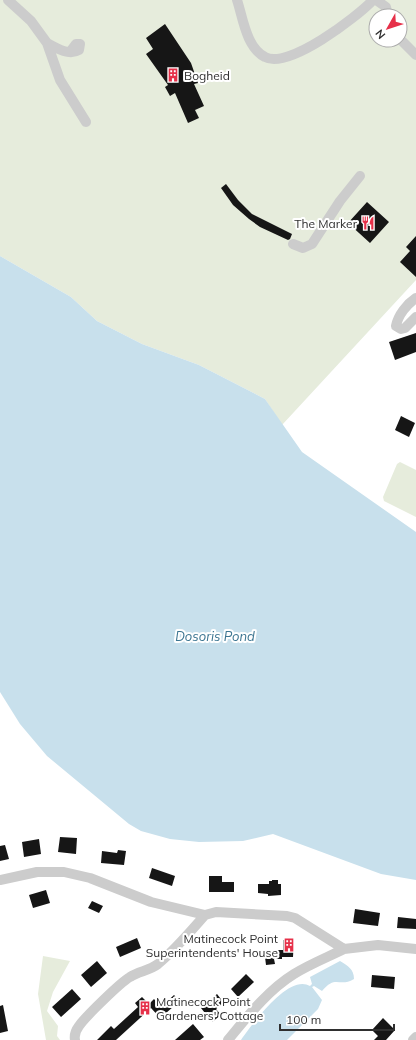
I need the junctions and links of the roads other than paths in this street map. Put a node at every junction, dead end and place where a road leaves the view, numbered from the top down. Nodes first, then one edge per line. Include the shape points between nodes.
1 (8, 0) edge
2 (237, 0) edge
3 (373, 0) edge
4 (376, 0) edge
5 (386, 8) edge
6 (47, 43) junction
7 (70, 52) dead end
8 (86, 122) dead end
9 (360, 176) dead end
10 (293, 244) dead end
11 (416, 298) edge
12 (416, 318) edge
13 (0, 880) edge
14 (205, 915) junction
15 (344, 949) junction
16 (416, 949) edge
17 (416, 1037) edge
18 (74, 1040) edge
19 (228, 1040) edge
20 (413, 1040) edge

1 - 6 street via 31,21
2 - 3 street via 253,46 265,58 275,60 323,40
4 - 5 street
6 - 7 street
6 - 8 street via 60,80
9 - 10 street via 312,244 303,248
11 - 12 street via 398,318 396,326 405,328
13 - 14 street via 44,871 73,873 145,900
14 - 15 street via 216,912 287,916 304,922
14 - 18 street via 158,964 147,971 130,976 121,984 79,1026
15 - 16 street via 378,945
15 - 19 street via 285,980
17 - 20 street

